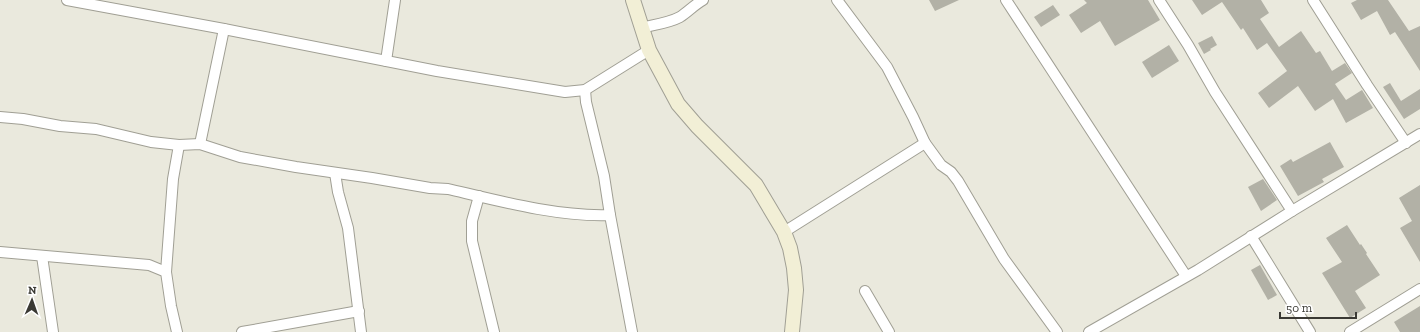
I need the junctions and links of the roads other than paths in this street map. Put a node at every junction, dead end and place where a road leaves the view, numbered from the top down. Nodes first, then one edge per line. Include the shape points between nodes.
1 (67, 0) edge
2 (395, 0) edge
3 (632, 0) edge
4 (703, 0) edge
5 (837, 0) edge
6 (1006, 0) edge
7 (1159, 0) edge
8 (1313, 0) edge
9 (641, 28) junction
10 (224, 29) junction
11 (649, 50) junction
12 (386, 61) junction
13 (585, 90) junction
14 (0, 117) edge
15 (1420, 134) edge
16 (925, 143) junction
17 (1406, 143) junction
18 (200, 144) junction
19 (180, 145) junction
20 (335, 173) junction
21 (479, 196) junction
22 (1292, 211) junction
23 (610, 216) junction
24 (784, 232) junction
25 (1251, 236) junction
26 (0, 252) edge
27 (42, 256) junction
28 (166, 272) junction
29 (1186, 276) junction
30 (1420, 289) edge
31 (865, 291) dead end
32 (359, 312) junction
33 (53, 332) edge
34 (177, 332) edge
35 (242, 332) edge
36 (360, 332) edge
37 (494, 332) edge
38 (632, 332) edge
39 (792, 332) edge
40 (889, 332) edge
41 (1057, 332) edge
42 (1089, 332) edge
43 (1310, 332) edge
44 (1350, 332) edge

1 - 10 street
2 - 12 street
3 - 9 street
4 - 9 street via 673,20
5 - 16 street via 886,67
6 - 29 street
7 - 22 street
8 - 17 street
9 - 11 street
10 - 12 street
10 - 18 street
11 - 13 street
11 - 24 street via 678,104 756,185
12 - 13 street via 565,92
13 - 23 street
14 - 19 street via 96,129 151,142
15 - 17 street
16 - 24 street
16 - 41 street via 941,165 958,181 1004,259
17 - 22 street
18 - 19 street
18 - 20 street via 240,157
19 - 28 street via 173,179
20 - 21 street via 448,189
20 - 32 street via 348,228
21 - 23 street via 578,215
21 - 37 street via 472,221 472,240
22 - 25 street
23 - 38 street
24 - 39 street via 790,248 796,290
25 - 29 street
25 - 43 street
26 - 27 street
27 - 28 street via 149,265
27 - 33 street
28 - 34 street
29 - 42 street
30 - 44 street
31 - 40 street
32 - 35 street
32 - 36 street

